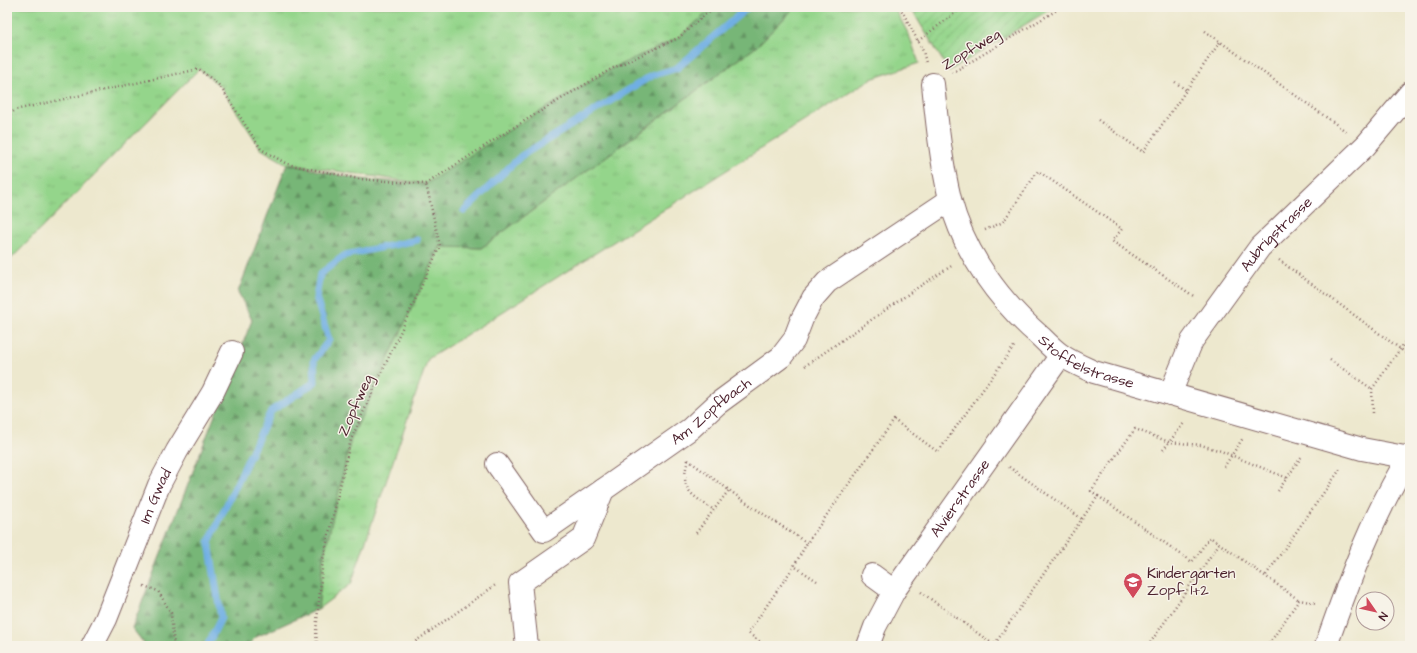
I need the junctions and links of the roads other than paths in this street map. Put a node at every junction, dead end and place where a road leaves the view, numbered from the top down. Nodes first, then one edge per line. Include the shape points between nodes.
1 (933, 84) road end
2 (1410, 92) edge
3 (950, 200) junction
4 (232, 352) dead end
5 (1061, 355) junction
6 (1170, 394) junction
7 (1409, 457) edge
8 (497, 464) dead end
9 (603, 490) junction
10 (872, 575) dead end
11 (898, 585) junction
12 (92, 646) edge
13 (527, 646) edge
14 (868, 646) edge
15 (1326, 646) edge

1 - 3 street, Stoffelstrasse via 941,159
2 - 6 street, Aubrigstrasse via 1366,145 1260,247 1192,341
3 - 5 street, Stoffelstrasse via 965,240 980,267 1010,308
3 - 9 street, Am Zopfbach via 827,282 813,298 794,340 781,357 717,404 690,430
4 - 12 street, Im Gwad via 214,392 159,485 106,620
5 - 6 street, Stoffelstrasse via 1094,372
5 - 11 street, Alvierstrasse
6 - 7 street, Stoffelstrasse via 1362,449
7 - 15 street via 1385,498 1366,541
8 - 9 street, Am Zopfbach via 544,531
9 - 13 street via 583,539 520,583
10 - 11 street
11 - 14 street, Alvierstrasse via 880,616

